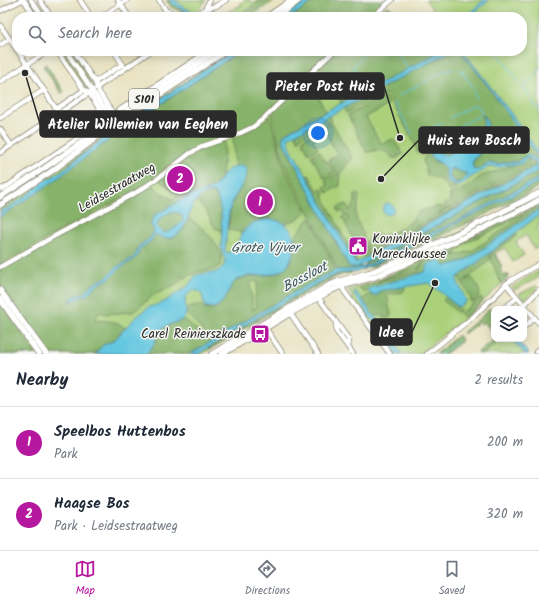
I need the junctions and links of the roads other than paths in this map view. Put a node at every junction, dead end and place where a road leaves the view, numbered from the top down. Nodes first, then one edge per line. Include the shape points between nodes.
1 (23, 0) edge
2 (31, 0) edge
3 (40, 0) edge
4 (80, 0) edge
5 (127, 0) edge
6 (159, 0) edge
7 (210, 0) edge
8 (226, 0) edge
9 (292, 0) edge
10 (299, 0) edge
11 (392, 0) edge
12 (120, 2) edge
13 (205, 9) junction
14 (0, 11) edge
15 (167, 11) edge
16 (31, 12) edge
17 (39, 12) edge
18 (48, 12) edge
19 (88, 12) edge
20 (107, 12) edge
21 (126, 12) edge
22 (200, 12) edge
23 (274, 12) edge
24 (283, 12) edge
25 (378, 12) edge
26 (0, 24) edge
27 (10, 39) junction
28 (12, 42) edge
29 (0, 44) edge
30 (21, 56) edge
31 (40, 56) edge
32 (62, 56) edge
33 (69, 56) edge
34 (77, 56) edge
35 (117, 56) edge
36 (142, 56) edge
37 (201, 56) edge
38 (209, 56) edge
39 (218, 56) edge
40 (329, 56) edge
41 (27, 65) junction
42 (124, 66) junction
43 (0, 82) edge
44 (96, 85) junction
45 (44, 90) junction
46 (87, 91) junction
47 (58, 111) junction
48 (110, 117) junction
49 (0, 118) edge
50 (0, 129) edge
51 (11, 145) junction
52 (0, 152) edge
53 (52, 156) junction
54 (46, 167) junction
55 (0, 188) edge
56 (539, 193) edge
57 (0, 196) edge
58 (539, 200) edge
59 (0, 205) edge
60 (539, 264) edge
61 (0, 267) edge
62 (340, 284) junction
63 (507, 285) junction
64 (0, 290) edge
65 (539, 290) edge
66 (318, 297) junction
67 (518, 298) junction
68 (0, 299) edge
69 (524, 305) junction
70 (507, 306) edge
71 (290, 313) junction
72 (534, 318) junction
73 (539, 323) edge
74 (527, 324) edge
75 (264, 326) junction
76 (39, 354) edge
77 (46, 354) edge
78 (212, 354) edge
79 (222, 354) edge
80 (283, 354) edge
81 (318, 354) edge
82 (353, 354) edge
83 (390, 354) edge
84 (427, 354) edge

1 - 14 street
1 - 16 street
2 - 17 street
3 - 18 street
4 - 19 street
5 - 12 street
6 - 15 street
7 - 13 street
8 - 13 street
9 - 23 main road
10 - 24 main road
11 - 25 street
12 - 20 street
12 - 21 street
13 - 22 street
26 - 27 street
27 - 28 street
27 - 29 street
30 - 41 street
31 - 41 street
32 - 46 street
33 - 46 street
34 - 44 street
35 - 42 street
36 - 42 street
37 - 48 street
38 - 54 main road, S101
39 - 59 main road, S101 via 109,128 52,171
40 - 61 street, Leidsestraatweg via 253,127 203,146 137,192
41 - 43 street
41 - 45 street
42 - 44 street
44 - 46 street
44 - 48 street
45 - 47 street
45 - 49 street
46 - 47 street
46 - 48 street
47 - 51 street
48 - 53 street
50 - 51 street
51 - 52 street
53 - 54 street
53 - 55 street via 6,187
54 - 57 main road, S101
56 - 62 main road via 397,262
58 - 62 main road via 410,262 374,277
60 - 63 street
62 - 66 main road
62 - 75 main road via 316,293
62 - 83 street
63 - 67 street
63 - 84 street via 472,318
64 - 77 main road
65 - 69 street
66 - 71 main road
66 - 82 street via 348,340 348,347
67 - 69 street
67 - 70 street
68 - 76 main road
69 - 72 street
71 - 75 main road
71 - 81 street
72 - 73 street
72 - 74 street
75 - 78 main road
75 - 79 main road
75 - 80 street

